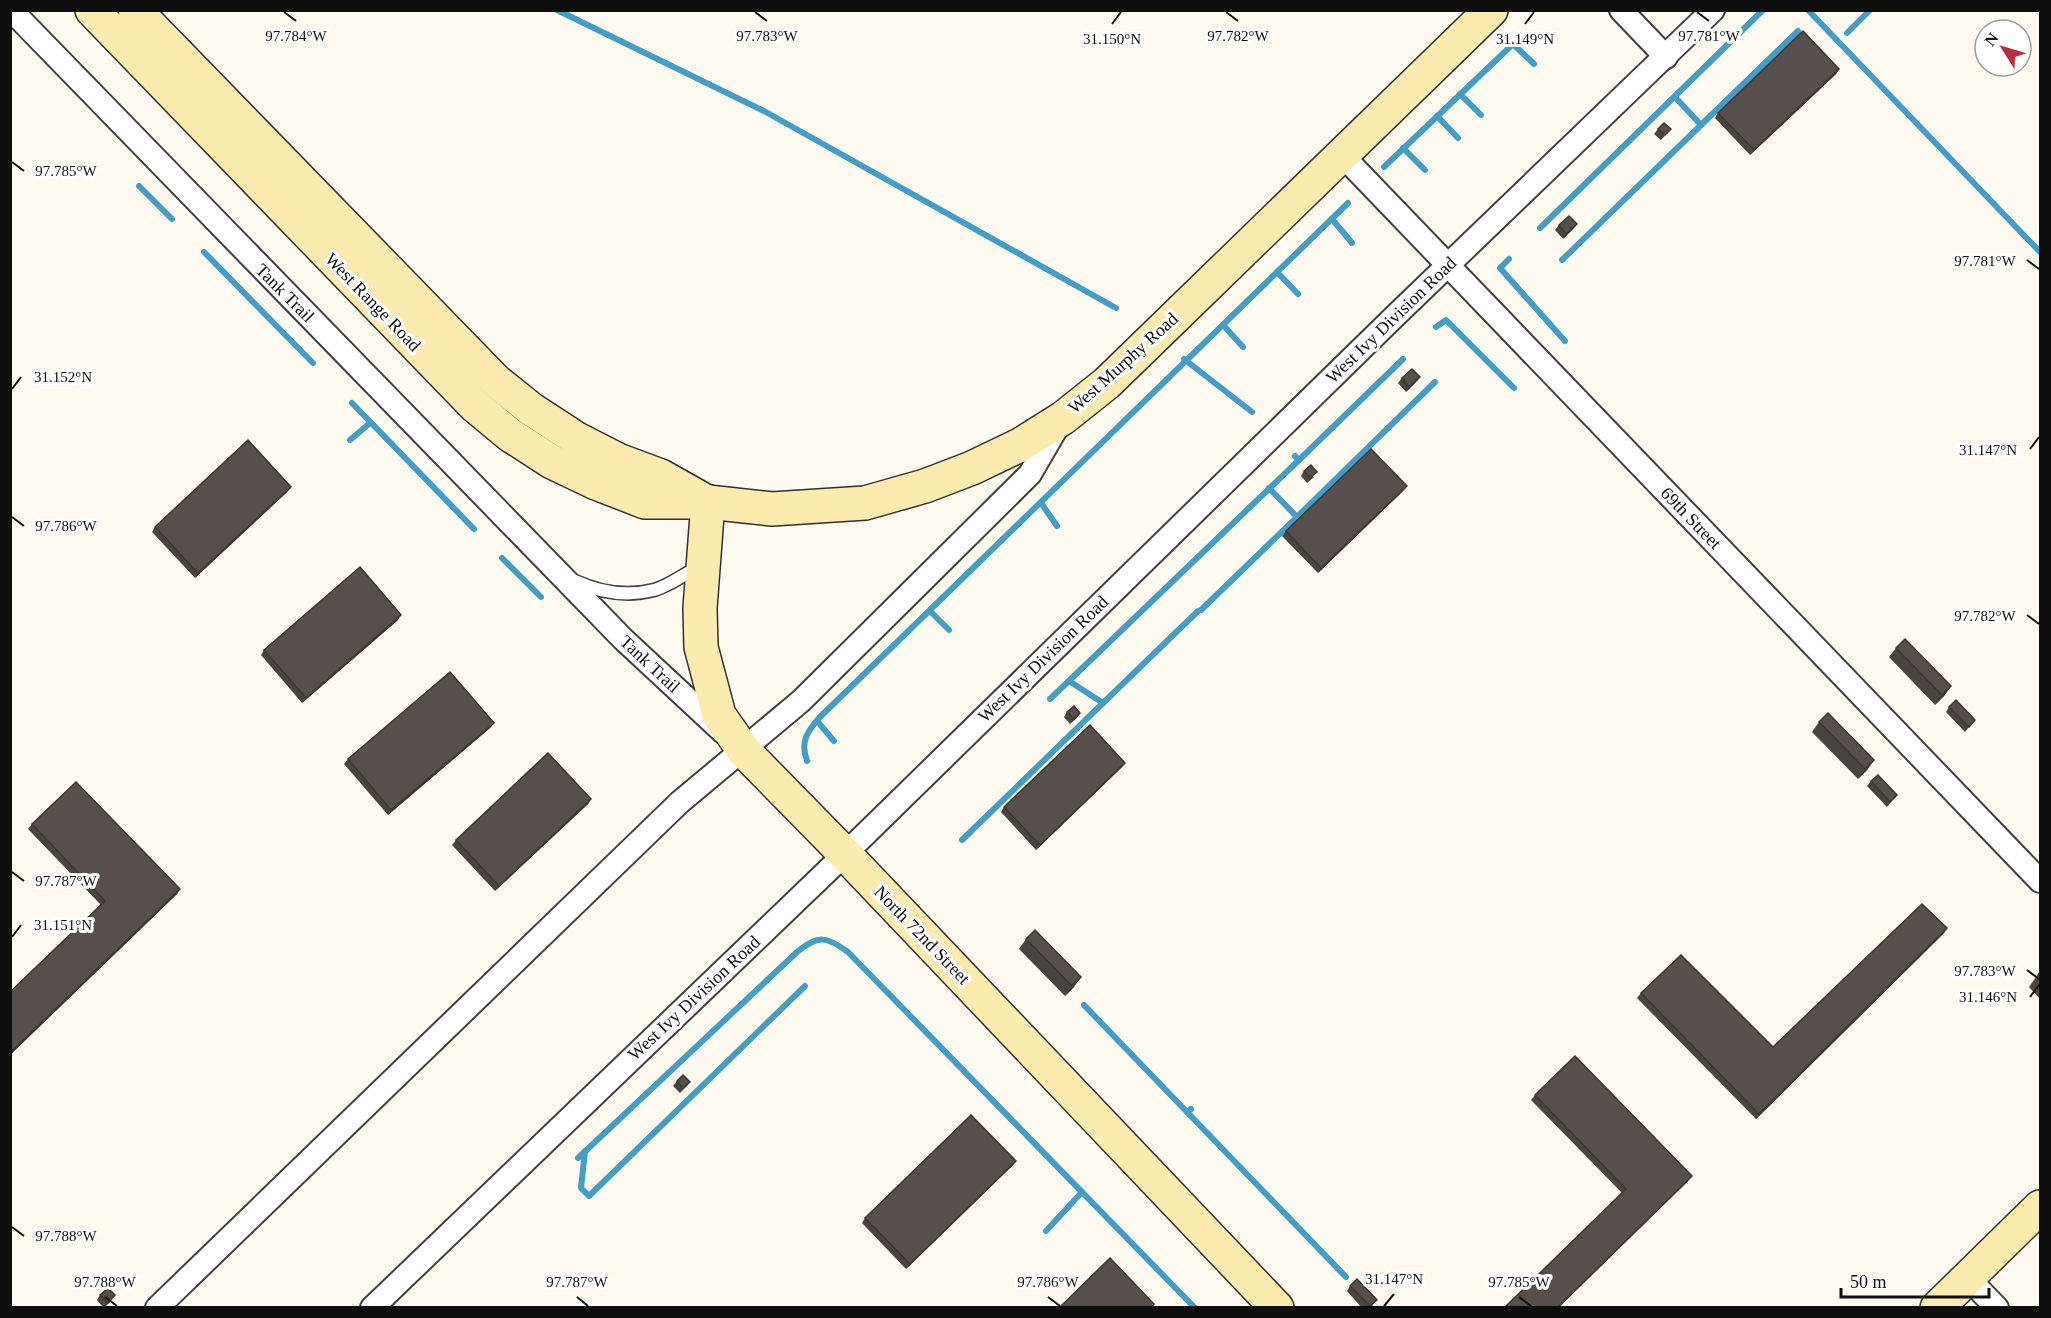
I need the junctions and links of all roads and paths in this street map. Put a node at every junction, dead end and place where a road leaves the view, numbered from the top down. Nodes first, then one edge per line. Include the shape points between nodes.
1 (11, 10) edge
2 (92, 10) edge
3 (135, 10) edge
4 (1491, 10) edge
5 (1621, 10) edge
6 (1713, 10) edge
7 (1666, 57) junction
8 (1342, 155) junction
9 (1448, 265) junction
10 (1063, 417) junction
11 (708, 502) junction
12 (703, 564) junction
13 (559, 574) junction
14 (744, 751) junction
15 (845, 854) junction
16 (2040, 881) edge
17 (2040, 1207) edge
18 (1968, 1278) junction
19 (157, 1308) edge
20 (372, 1308) edge
21 (1277, 1308) edge
22 (1937, 1308) edge
23 (1997, 1308) edge

1 - 13 street, Tank Trail
2 - 11 street, West Range Road via 441,373 510,435 552,462 645,502
3 - 11 street, West Range Road via 496,381 531,410 577,439 661,476
4 - 8 street, West Murphy Road
5 - 7 street
6 - 7 street, West Ivy Division Road
7 - 9 street, West Ivy Division Road
8 - 9 street, 69th Street
8 - 10 street, West Murphy Road via 1107,383
9 - 15 street, West Ivy Division Road
9 - 16 street, 69th Street
10 - 11 street, West Range Road via 1020,445 972,468 865,503 772,509
10 - 14 street, West Murphy Road via 1030,474 801,701
11 - 12 street, North 72nd Street
12 - 13 lane, Tank Trail via 655,590 617,593 590,588
12 - 14 street, North 72nd Street via 701,647 719,715
13 - 14 street, Tank Trail
14 - 15 street, North 72nd Street
14 - 19 street, West Murphy Road via 680,802
15 - 20 street, West Ivy Division Road
15 - 21 street, North 72nd Street
17 - 18 street
18 - 22 street
18 - 23 street

